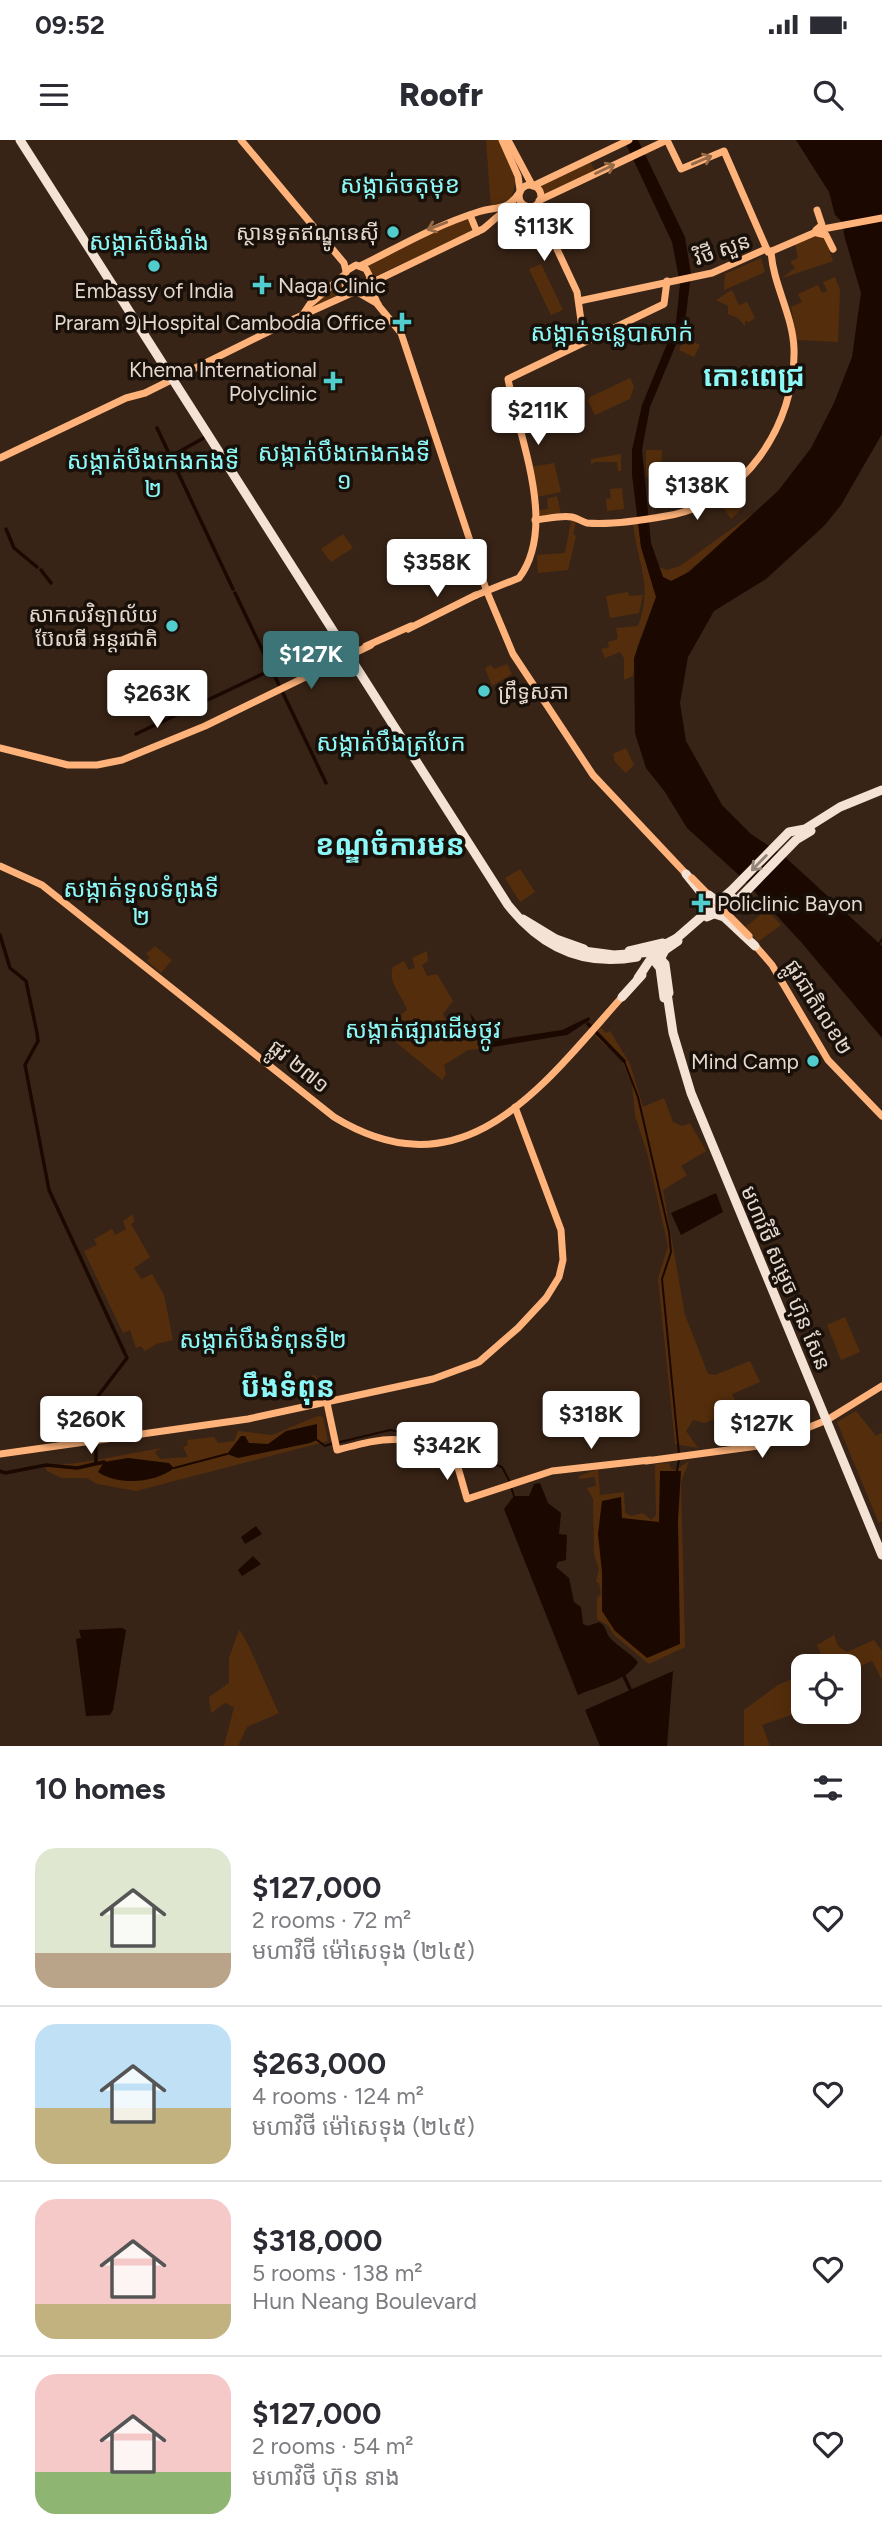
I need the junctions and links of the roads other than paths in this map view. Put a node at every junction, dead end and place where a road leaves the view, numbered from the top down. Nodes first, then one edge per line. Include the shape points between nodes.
1 (22, 140) edge
2 (242, 140) edge
3 (502, 140) edge
4 (508, 140) edge
5 (629, 140) edge
6 (667, 140) edge
7 (722, 140) edge
8 (533, 186) junction
9 (520, 191) junction
10 (540, 201) junction
11 (527, 207) junction
12 (817, 210) dead end
13 (470, 215) junction
14 (882, 219) edge
15 (477, 232) junction
16 (813, 232) junction
17 (833, 249) dead end
18 (771, 250) junction
19 (349, 268) junction
20 (671, 280) junction
21 (369, 284) junction
22 (356, 292) junction
23 (579, 300) junction
24 (379, 305) junction
25 (298, 318) junction
26 (584, 342) junction
27 (173, 377) junction
28 (13, 442) dead end
29 (2, 458) edge
30 (535, 520) junction
31 (490, 590) junction
32 (350, 655) junction
33 (0, 749) edge
34 (882, 792) edge
35 (784, 836) junction
36 (793, 843) junction
37 (0, 865) edge
38 (690, 877) junction
39 (735, 895) junction
40 (709, 896) junction
41 (522, 920) junction
42 (701, 920) junction
43 (748, 937) junction
44 (756, 945) junction
45 (603, 955) junction
46 (655, 955) junction
47 (667, 992) junction
48 (623, 995) junction
49 (685, 1069) junction
50 (516, 1108) junction
51 (882, 1114) edge
52 (882, 1387) edge
53 (327, 1403) junction
54 (829, 1419) junction
55 (0, 1454) edge
56 (882, 1546) edge
57 (882, 1555) edge

1 - 27 highway
2 - 19 main road
3 - 9 main road
4 - 8 main road
5 - 8 main road
10 -> 6 main road
6 -> 18 main road via 681,169 724,151
7 - 18 main road
8 - 9 main road
8 - 10 main road
9 - 11 main road
9 - 13 main road via 514,201
10 - 11 main road
10 - 23 main road via 542,217
11 - 15 main road via 512,207
11 - 23 main road via 538,219
12 - 16 main road via 822,225
13 - 15 main road
13 -> 19 main road via 429,229
14 - 16 main road, វិថី សួន
15 - 21 main road
16 - 17 main road via 825,235
16 - 18 main road, វិថី សួន
18 - 20 main road, វិថី សួន via 713,275
18 - 30 main road via 793,339 793,376 788,404 757,460 705,502 653,517 587,523 572,517
19 - 21 main road via 368,272
19 - 22 main road via 345,285
19 - 25 main road
20 - 23 main road, វិថី សួន
20 - 26 main road via 664,304
21 - 22 main road
21 - 24 main road
22 - 24 main road
22 - 25 main road
23 - 26 main road
24 - 31 main road via 401,333
25 - 27 main road
26 - 30 main road via 508,379 535,500
27 - 29 main road
27 - 32 highway
28 - 29 main road
30 - 31 main road via 535,548 523,572 516,580
31 - 32 main road
31 - 38 main road via 512,659 591,778
32 - 33 main road via 123,762 73,765
32 - 41 highway
34 - 35 highway via 840,807 804,830
34 - 36 highway via 845,808
35 - 36 highway via 794,832
35 -> 39 highway
36 - 39 highway
37 - 50 main road, ផ្លូវ ២៧១ via 41,885 322,1107 362,1132 396,1141 432,1143 472,1135
38 - 40 highway
38 - 43 main road, bridge
39 - 40 highway, bridge via 730,904 722,905
39 - 42 highway
39 - 44 highway via 733,916
40 - 42 highway
40 - 43 main road, bridge
41 - 45 highway via 561,942
41 - 45 highway, bridge via 576,951
42 - 44 highway via 715,914 724,917
42 - 46 highway, bridge
42 - 46 highway
43 - 44 main road, ផ្លូវជាតិលេខ២
44 - 51 main road, ផ្លូវជាតិលេខ២ via 774,963 835,1068
45 - 46 highway, bridge
45 - 47 highway, bridge via 656,953 665,964
46 - 47 highway, bridge
46 - 48 highway
46 - 48 highway, bridge
47 - 49 highway
47 - 49 highway
48 - 50 main road, ផ្លូវ ២៧១
49 - 54 highway, មហាវិថី សម្តេច ហ៊ុន សែន via 744,1227
50 - 53 main road via 563,1237 562,1266 552,1290 497,1348 467,1368
52 - 54 main road
53 - 54 main road via 337,1450 391,1437 415,1441 455,1457 467,1499 538,1476 593,1466 758,1447
53 - 55 main road via 221,1424
54 - 56 highway, មហាវិថី សម្តេច ហ៊ុន សែន
54 - 57 highway, មហាវិថី សម្តេច ហ៊ុន សែន

